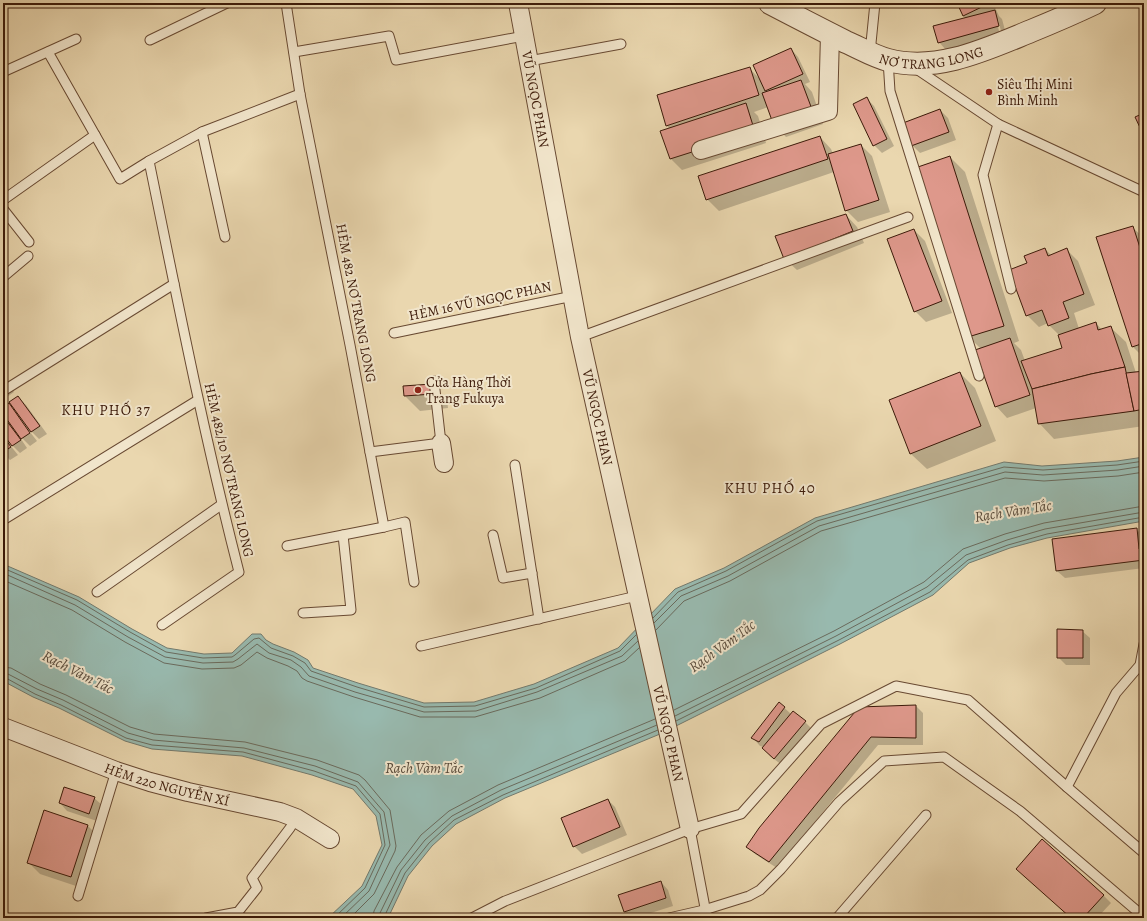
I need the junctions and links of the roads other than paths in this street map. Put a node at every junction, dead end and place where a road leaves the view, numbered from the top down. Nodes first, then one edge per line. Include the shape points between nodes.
1 (227, 3) edge
2 (286, 3) edge
3 (518, 3) edge
4 (770, 3) edge
5 (875, 3) edge
6 (1086, 5) edge
7 (830, 34) junction
8 (524, 36) junction
9 (76, 39) dead end
10 (150, 40) dead end
11 (621, 44) dead end
12 (48, 52) junction
13 (294, 52) junction
14 (889, 59) junction
15 (529, 61) junction
16 (3, 72) edge
17 (300, 94) junction
18 (998, 124) junction
19 (202, 132) junction
20 (95, 135) junction
21 (701, 150) dead end
22 (149, 161) junction
23 (1144, 192) edge
24 (3, 200) edge
25 (3, 209) edge
26 (908, 217) dead end
27 (225, 236) dead end
28 (30, 242) dead end
29 (28, 256) dead end
30 (3, 277) edge
31 (174, 284) junction
32 (1010, 289) dead end
33 (573, 296) junction
34 (394, 333) dead end
35 (580, 337) junction
36 (979, 376) dead end
37 (434, 381) dead end
38 (3, 391) edge
39 (198, 400) junction
40 (441, 442) junction
41 (370, 452) junction
42 (444, 463) dead end
43 (515, 466) dead end
44 (222, 505) junction
45 (3, 520) edge
46 (384, 526) junction
47 (343, 535) junction
48 (493, 535) dead end
49 (287, 546) dead end
50 (532, 573) junction
51 (414, 582) dead end
52 (97, 592) dead end
53 (639, 604) junction
54 (303, 613) dead end
55 (539, 619) junction
56 (162, 625) dead end
57 (1144, 644) edge
58 (421, 646) dead end
59 (3, 727) edge
60 (116, 771) junction
61 (1067, 787) junction
62 (926, 815) dead end
63 (296, 818) junction
64 (690, 829) junction
65 (330, 839) dead end
66 (1144, 853) edge
67 (78, 896) dead end
68 (706, 914) edge
69 (1144, 917) edge
70 (206, 918) edge
71 (472, 918) edge
72 (669, 918) edge
73 (837, 918) edge

1 - 10 lane
2 - 13 lane, HẺM 482 NƠ TRANG LONG
3 - 8 street, VŨ NGỌC PHAN
4 - 7 street, NƠ TRANG LONG
5 - 14 lane
6 - 14 street, NƠ TRANG LONG via 975,53 929,64
7 - 14 street, NƠ TRANG LONG
7 - 21 street via 828,111
8 - 13 lane via 396,60 389,36
8 - 15 street, VŨ NGỌC PHAN
9 - 12 lane
11 - 15 lane
12 - 16 lane
12 - 20 lane
13 - 17 lane, HẺM 482 NƠ TRANG LONG
14 - 18 lane
14 - 36 lane via 890,91
15 - 33 street, VŨ NGỌC PHAN
17 - 19 lane
17 - 41 lane, HẺM 482 NƠ TRANG LONG
18 - 23 lane
18 - 32 lane via 983,175
19 - 22 lane
19 - 27 lane
20 - 22 lane via 120,179
20 - 24 lane
22 - 31 lane, HẺM 482/10 NƠ TRANG LONG
25 - 28 lane
26 - 35 lane
29 - 30 lane
31 - 38 lane
31 - 39 lane, HẺM 482/10 NƠ TRANG LONG
33 - 34 lane, HẺM 16 VŨ NGỌC PHAN
33 - 35 street, VŨ NGỌC PHAN
35 - 53 street, VŨ NGỌC PHAN
37 - 40 lane
39 - 44 lane, HẺM 482/10 NƠ TRANG LONG
39 - 45 lane
40 - 41 lane
40 - 42 street
41 - 46 lane, HẺM 482 NƠ TRANG LONG
43 - 50 lane
44 - 52 lane
44 - 56 lane, HẺM 482/10 NƠ TRANG LONG via 238,572
46 - 47 lane
46 - 51 lane via 405,522
47 - 49 lane
47 - 54 lane via 350,610
48 - 50 lane via 503,578
50 - 55 lane
53 - 55 lane
53 - 64 street, VŨ NGỌC PHAN
55 - 58 lane
57 - 61 lane via 1140,664 1116,693
59 - 60 street, HẺM 220 NGUYỄN XÍ
60 - 63 street, HẺM 220 NGUYỄN XÍ via 188,792 280,812
60 - 67 lane
61 - 64 lane via 968,700 896,686 821,724 741,814
61 - 66 lane
62 - 73 lane
63 - 65 street, HẺM 220 NGUYỄN XÍ
63 - 70 lane via 252,878 257,888 238,912
64 - 68 lane
64 - 71 lane via 512,898
68 - 69 lane via 760,890 839,802 884,761 944,757 1020,811
68 - 72 lane

